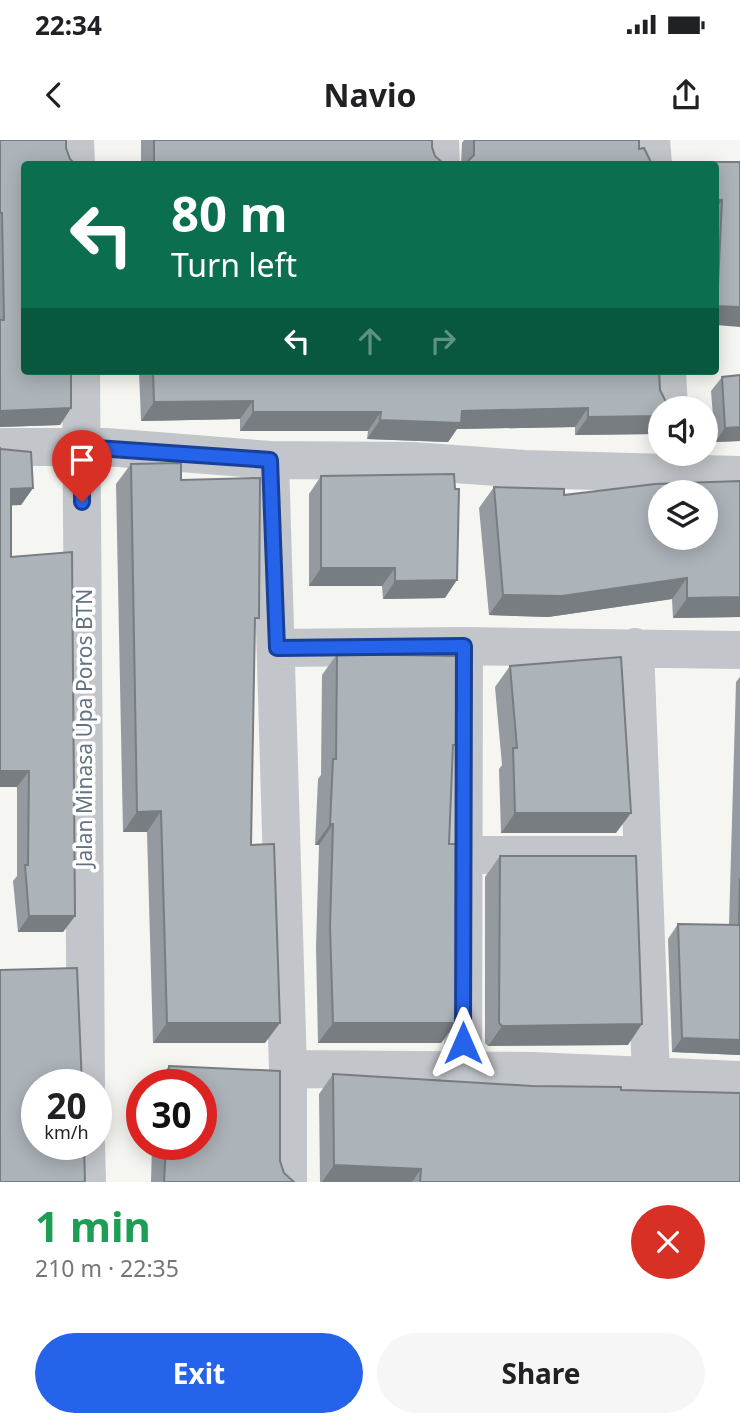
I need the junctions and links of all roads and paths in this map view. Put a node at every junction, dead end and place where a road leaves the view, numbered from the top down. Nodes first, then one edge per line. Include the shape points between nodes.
1 (75, 140) edge
2 (440, 140) edge
3 (651, 140) edge
4 (76, 161) edge
5 (441, 161) edge
6 (653, 161) edge
7 (81, 375) edge
8 (667, 375) edge
9 (668, 396) edge
10 (0, 447) edge
11 (82, 447) junction
12 (270, 460) junction
13 (648, 464) edge
14 (690, 466) edge
15 (740, 475) edge
16 (464, 646) junction
17 (635, 647) junction
18 (277, 648) junction
19 (740, 650) edge
20 (464, 855) junction
21 (642, 855) junction
22 (83, 1069) edge
23 (288, 1069) junction
24 (463, 1070) junction
25 (650, 1076) junction
26 (740, 1080) edge
27 (86, 1160) edge
28 (87, 1182) edge
29 (288, 1182) edge

1 - 4 street
2 - 5 street
3 - 6 street
7 - 11 street, Jalan Minasa Upa Poros BTN
8 - 9 street
10 - 11 street
11 - 12 street
11 - 22 street, Jalan Minasa Upa Poros BTN via 68,972
12 - 13 street via 413,461 524,469
12 - 18 street
14 - 15 street
16 - 17 street
16 - 18 street
16 - 20 street
17 - 19 street
17 - 21 street
18 - 23 street
20 - 21 street
20 - 24 street
21 - 25 street
23 - 24 street
23 - 29 street
24 - 25 street
25 - 26 street
27 - 28 street

